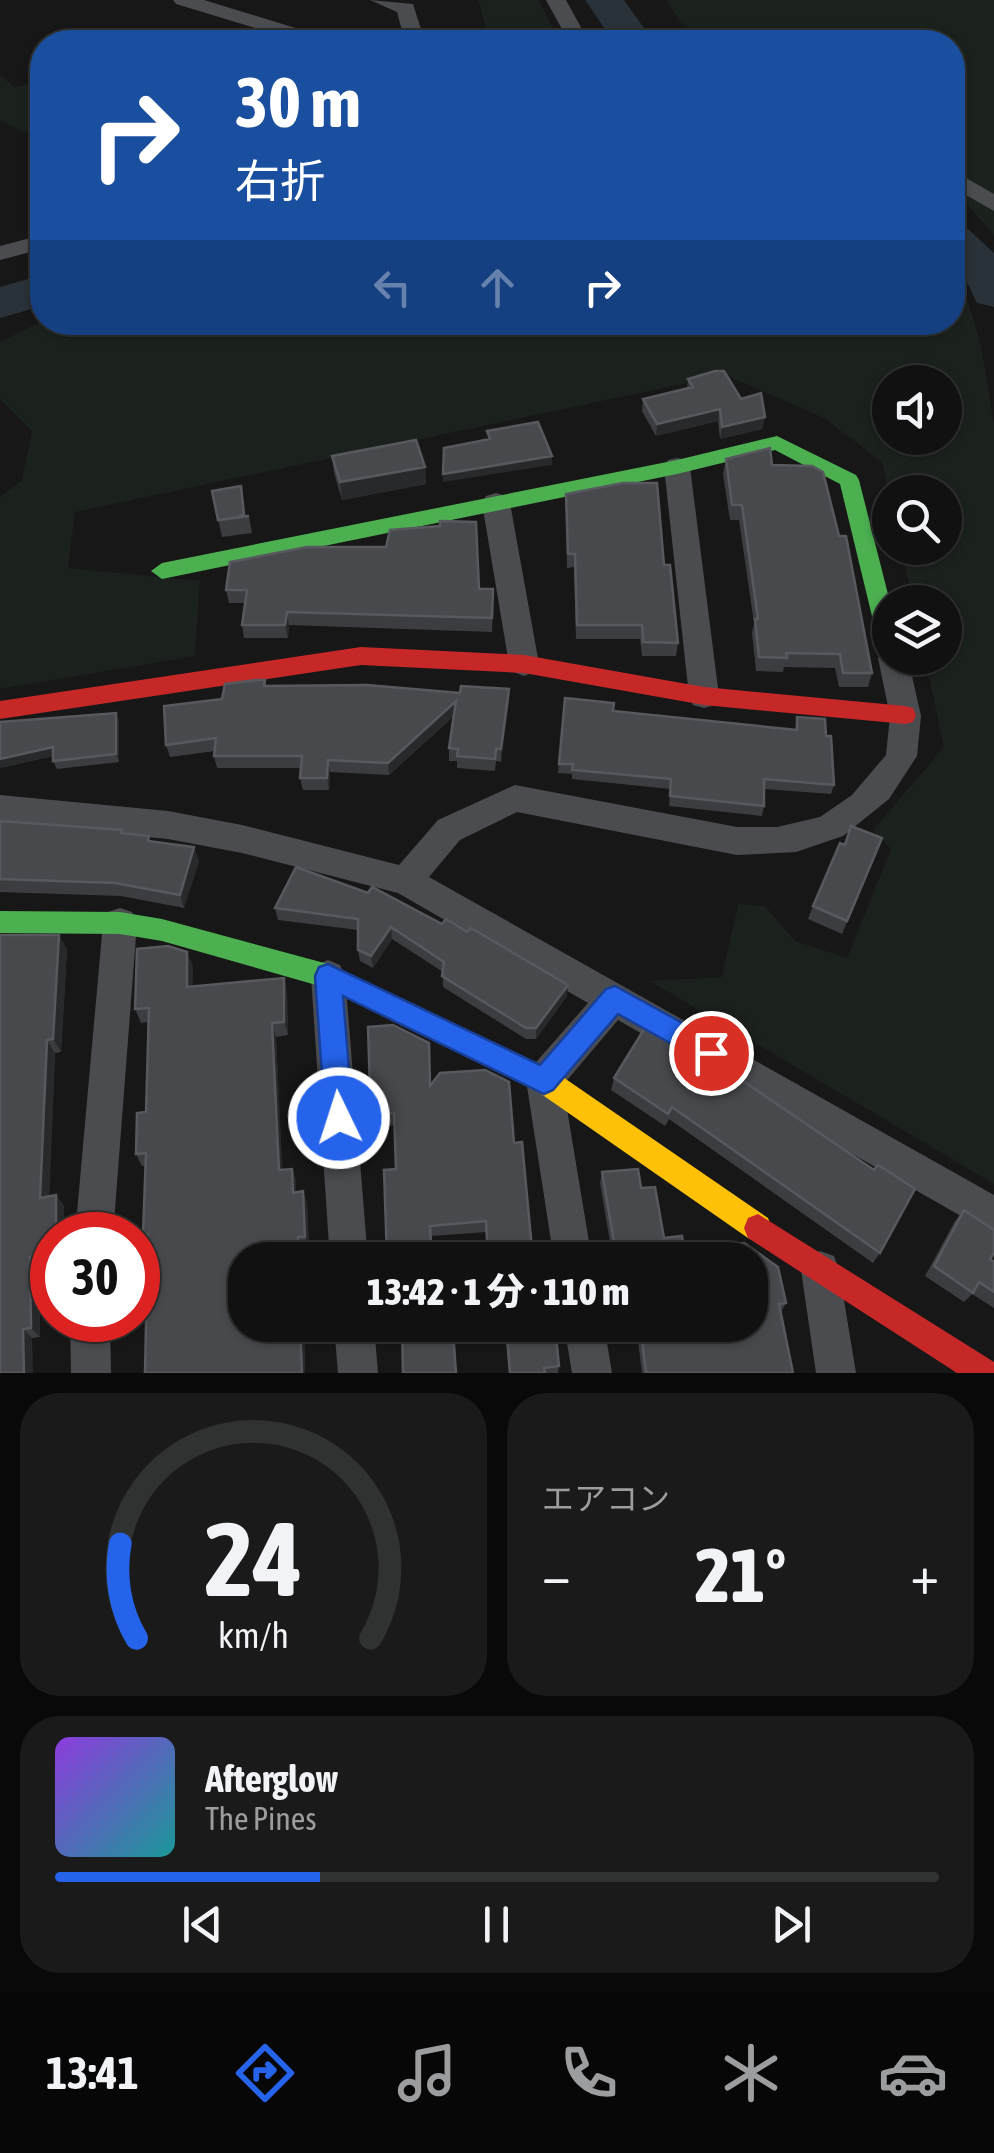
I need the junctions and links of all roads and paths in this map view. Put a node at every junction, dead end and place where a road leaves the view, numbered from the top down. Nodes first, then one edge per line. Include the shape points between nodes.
1 (183, 0) edge
2 (380, 0) edge
3 (556, 0) edge
4 (282, 30) edge
5 (412, 30) edge
6 (572, 30) edge
7 (965, 185) edge
8 (994, 204) edge
9 (30, 245) edge
10 (0, 254) edge
11 (678, 467) junction
12 (496, 504) junction
13 (162, 571) dead end
14 (875, 585) edge
15 (524, 664) junction
16 (897, 675) edge
17 (704, 696) junction
18 (0, 710) edge
19 (906, 714) junction
20 (0, 809) edge
21 (406, 881) junction
22 (0, 922) edge
23 (120, 923) junction
24 (328, 976) junction
25 (615, 998) junction
26 (544, 1080) junction
27 (96, 1212) edge
28 (994, 1216) edge
29 (349, 1242) edge
30 (570, 1242) edge
31 (820, 1270) junction
32 (91, 1342) edge
33 (355, 1342) edge
34 (587, 1342) edge
35 (92, 1373) edge
36 (358, 1373) edge
37 (592, 1373) edge
38 (836, 1373) edge
39 (984, 1373) edge

1 - 4 street
2 - 5 street via 406,8
3 - 6 street
7 - 8 street
9 - 10 street
11 - 12 street
11 - 14 street via 777,443 849,480
11 - 17 street
12 - 13 street
12 - 15 street
15 - 17 street
15 - 18 street via 361,656
16 - 19 street
17 - 19 street
19 - 21 street via 903,751 888,778 848,818 805,838 736,841 514,798 449,830
20 - 21 street via 186,829
21 - 25 street
22 - 23 street
23 - 24 street
23 - 27 street
24 - 26 street
24 - 29 street
25 - 26 street
25 - 28 street
26 - 30 street
26 - 31 street
31 - 38 street
31 - 39 street
32 - 35 street
33 - 36 street
34 - 37 street

